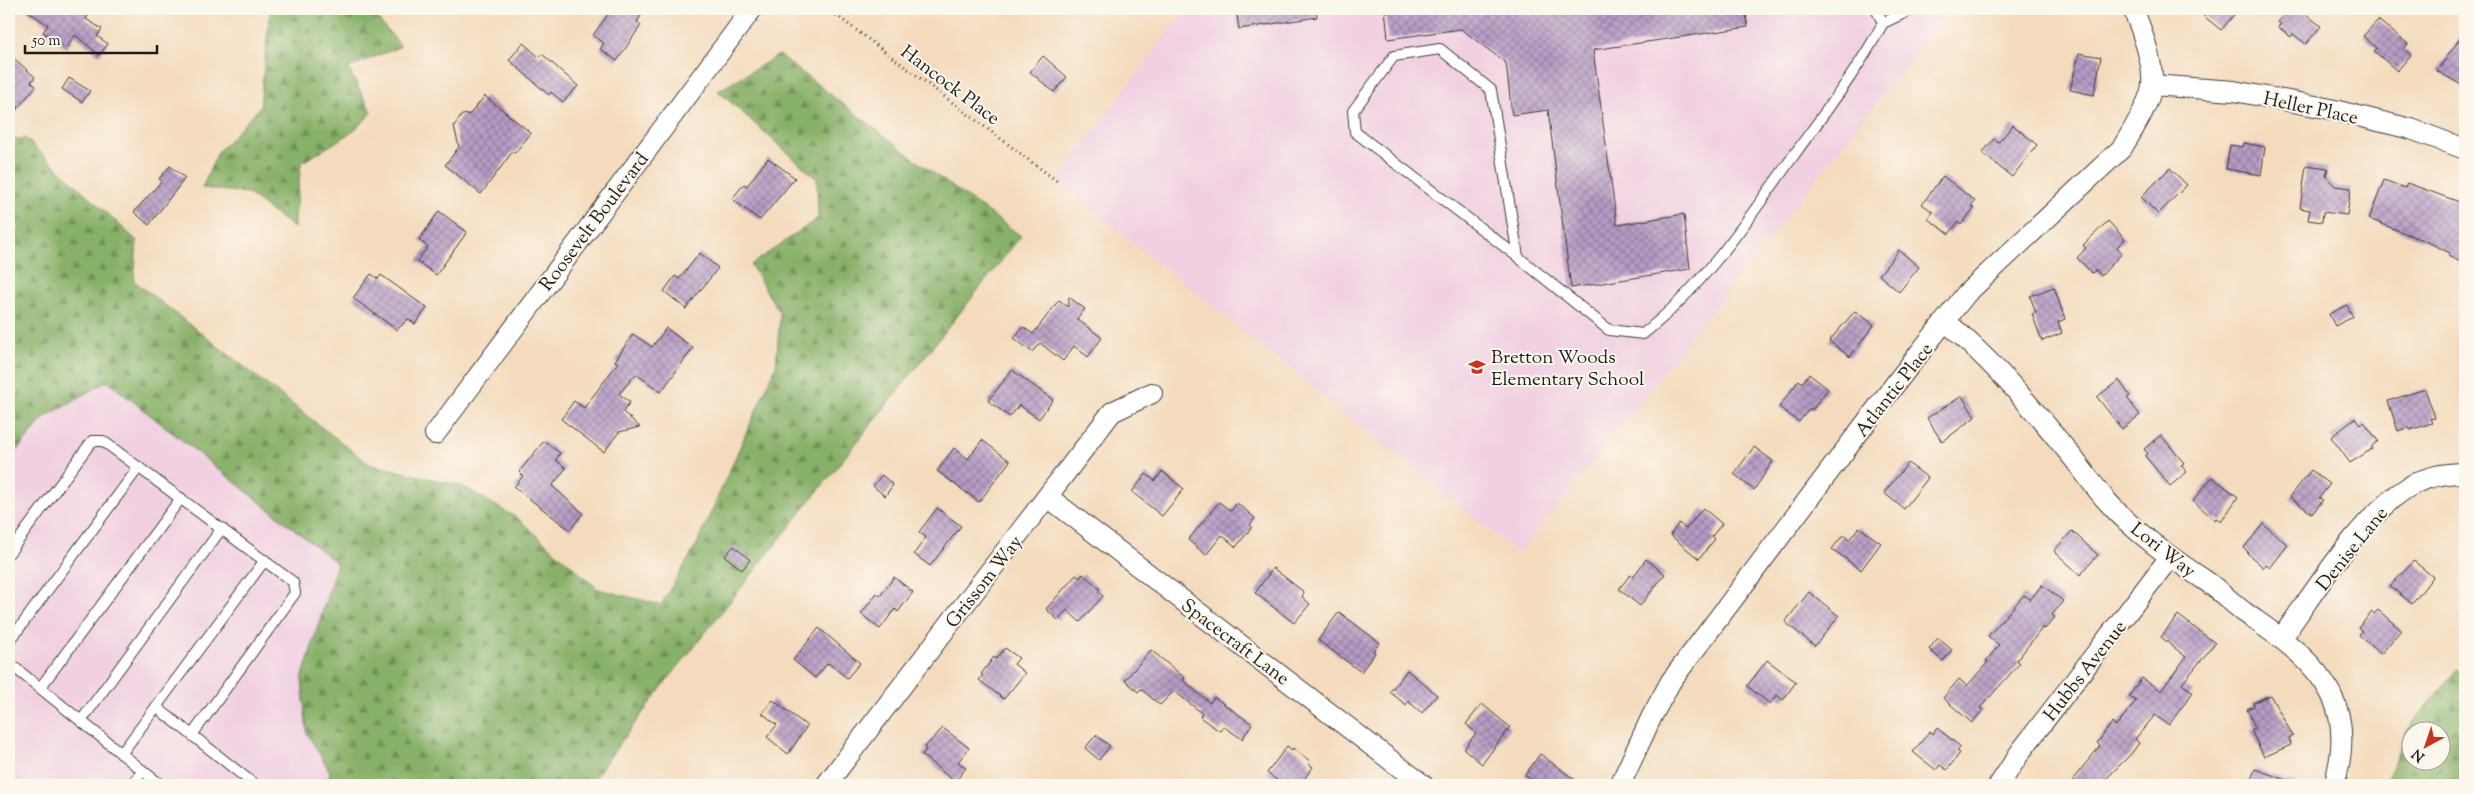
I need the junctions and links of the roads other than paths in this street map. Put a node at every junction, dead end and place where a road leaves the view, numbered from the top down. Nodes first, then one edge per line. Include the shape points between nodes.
1 (752, 9) edge
2 (1876, 9) edge
3 (1913, 9) edge
4 (2133, 9) edge
5 (1883, 23) junction
6 (2152, 85) junction
7 (2465, 149) edge
8 (1518, 257) junction
9 (1945, 321) junction
10 (1152, 393) dead end
11 (435, 434) dead end
12 (139, 467) junction
13 (2465, 473) edge
14 (1048, 497) junction
15 (181, 498) junction
16 (222, 528) junction
17 (9, 553) edge
18 (2170, 557) junction
19 (265, 560) junction
20 (2282, 637) junction
21 (9, 642) edge
22 (9, 663) edge
23 (40, 688) junction
24 (156, 707) junction
25 (81, 721) junction
26 (192, 736) junction
27 (121, 754) junction
28 (143, 771) junction
29 (131, 785) edge
30 (161, 785) edge
31 (255, 785) edge
32 (826, 785) edge
33 (1423, 785) edge
34 (1620, 785) edge
35 (2000, 785) edge
36 (2334, 785) edge

1 - 11 street, Roosevelt Boulevard
2 - 5 lane
3 - 5 lane
4 - 6 street, Atlantic Place via 2144,33
5 - 8 lane via 1865,56 1746,221 1672,312 1643,334 1609,330
6 - 7 street, Heller Place via 2234,91 2326,108 2411,129
6 - 9 street, Atlantic Place via 2139,119 2122,148 1996,264
8 - 8 lane via 1355,132 1353,111 1394,56 1440,49 1491,90
9 - 18 street, Lori Way via 2009,383 2106,501 2134,529
9 - 34 street, Atlantic Place via 1671,681
10 - 14 street, Grissom Way via 1112,412
12 - 15 lane
12 - 17 lane via 103,441 92,442
12 - 21 lane
13 - 20 street, Denise Lane via 2446,473 2408,487 2375,513
14 - 32 street, Grissom Way
14 - 33 street, Spacecraft Lane
15 - 16 lane
15 - 23 lane
16 - 19 lane
16 - 25 lane
18 - 20 street, Lori Way
18 - 35 street, Hubbs Avenue via 2021,751
19 - 24 lane
19 - 26 lane via 293,582 295,593
20 - 36 street, Lori Way via 2311,666 2331,694 2342,725 2340,764
22 - 23 lane
23 - 25 lane
24 - 26 lane
24 - 27 lane
25 - 27 lane
26 - 31 lane
27 - 28 lane
28 - 29 lane
28 - 30 lane

